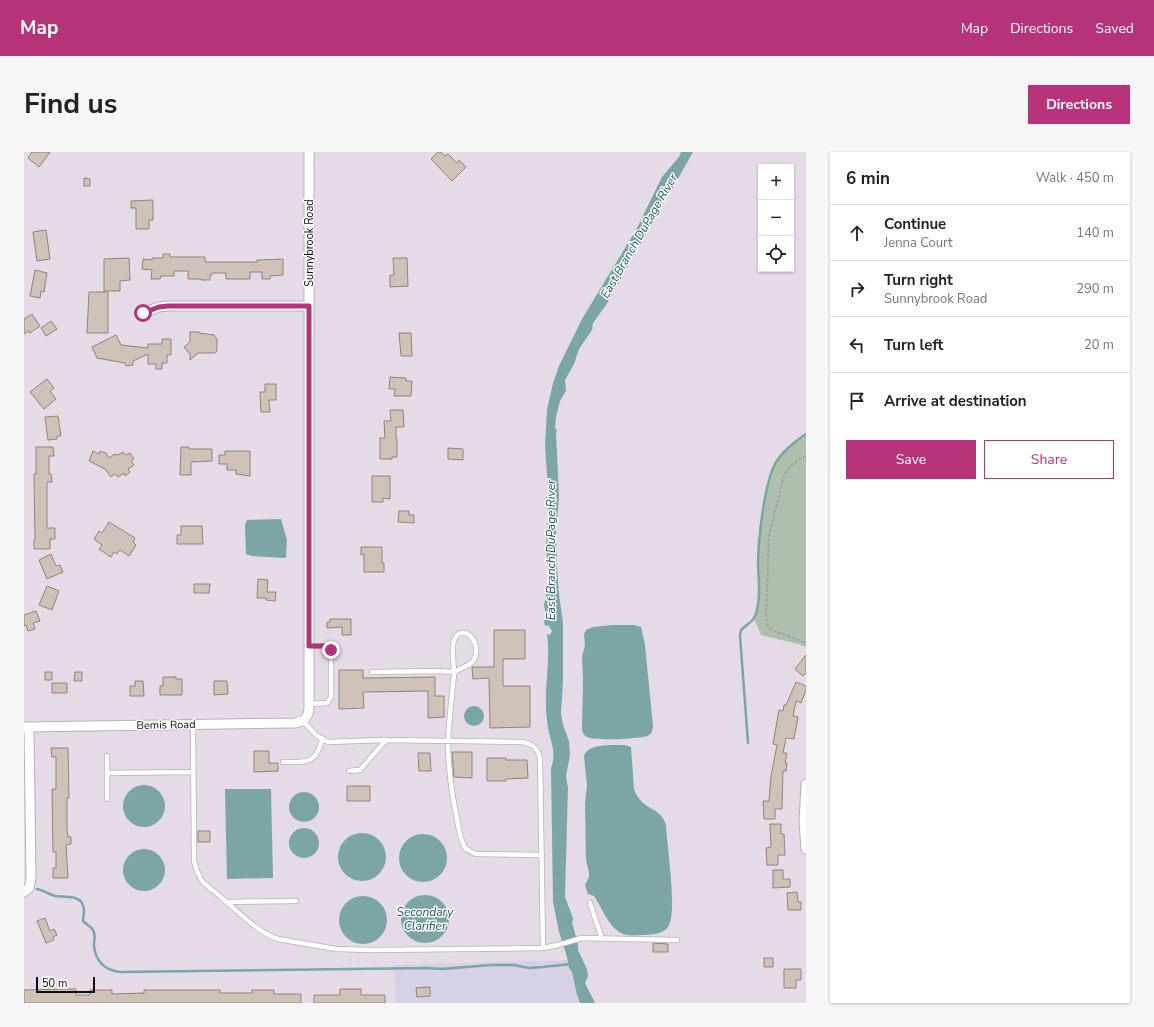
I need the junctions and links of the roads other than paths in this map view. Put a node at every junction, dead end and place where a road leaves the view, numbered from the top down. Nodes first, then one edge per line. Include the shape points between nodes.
1 (309, 152) edge
2 (309, 306) junction
3 (143, 313) dead end
4 (309, 646) junction
5 (372, 672) dead end
6 (454, 672) junction
7 (309, 704) junction
8 (305, 719) junction
9 (193, 724) junction
10 (26, 727) edge
11 (322, 739) junction
12 (386, 740) junction
13 (448, 741) junction
14 (107, 756) dead end
15 (283, 762) dead end
16 (349, 771) dead end
17 (193, 772) junction
18 (107, 773) junction
19 (806, 784) edge
20 (107, 799) dead end
21 (806, 849) edge
22 (542, 856) junction
23 (27, 890) edge
24 (296, 901) dead end
25 (227, 902) junction
26 (590, 903) dead end
27 (602, 938) junction
28 (677, 940) dead end
29 (543, 948) junction

1 - 2 street, Sunnybrook Road
2 - 3 street via 168,306
2 - 4 street, Sunnybrook Road
4 - 7 street, Sunnybrook Road
4 - 7 lane via 325,646 331,650 332,698 327,703
5 - 6 lane
6 - 6 lane via 454,641 459,635 470,634 476,644 474,660
6 - 13 lane
7 - 8 street, Sunnybrook Road via 309,713
8 - 9 street, Bemis Road via 295,723
8 - 11 lane
9 - 10 street, Bemis Road
9 - 17 lane
10 - 23 street via 31,871
11 - 12 lane via 336,742
11 - 15 lane via 313,758 303,762
12 - 13 lane
12 - 16 lane via 360,770
13 - 22 lane via 449,779 461,838 466,848 476,854
13 - 22 lane via 527,743 536,748 540,759
14 - 18 lane
17 - 18 lane
17 - 25 lane via 195,866 203,881
18 - 20 lane
19 - 21 street
22 - 29 lane
24 - 25 lane
25 - 29 lane via 269,936 336,949
26 - 27 lane
27 - 28 lane
27 - 29 lane via 582,938

